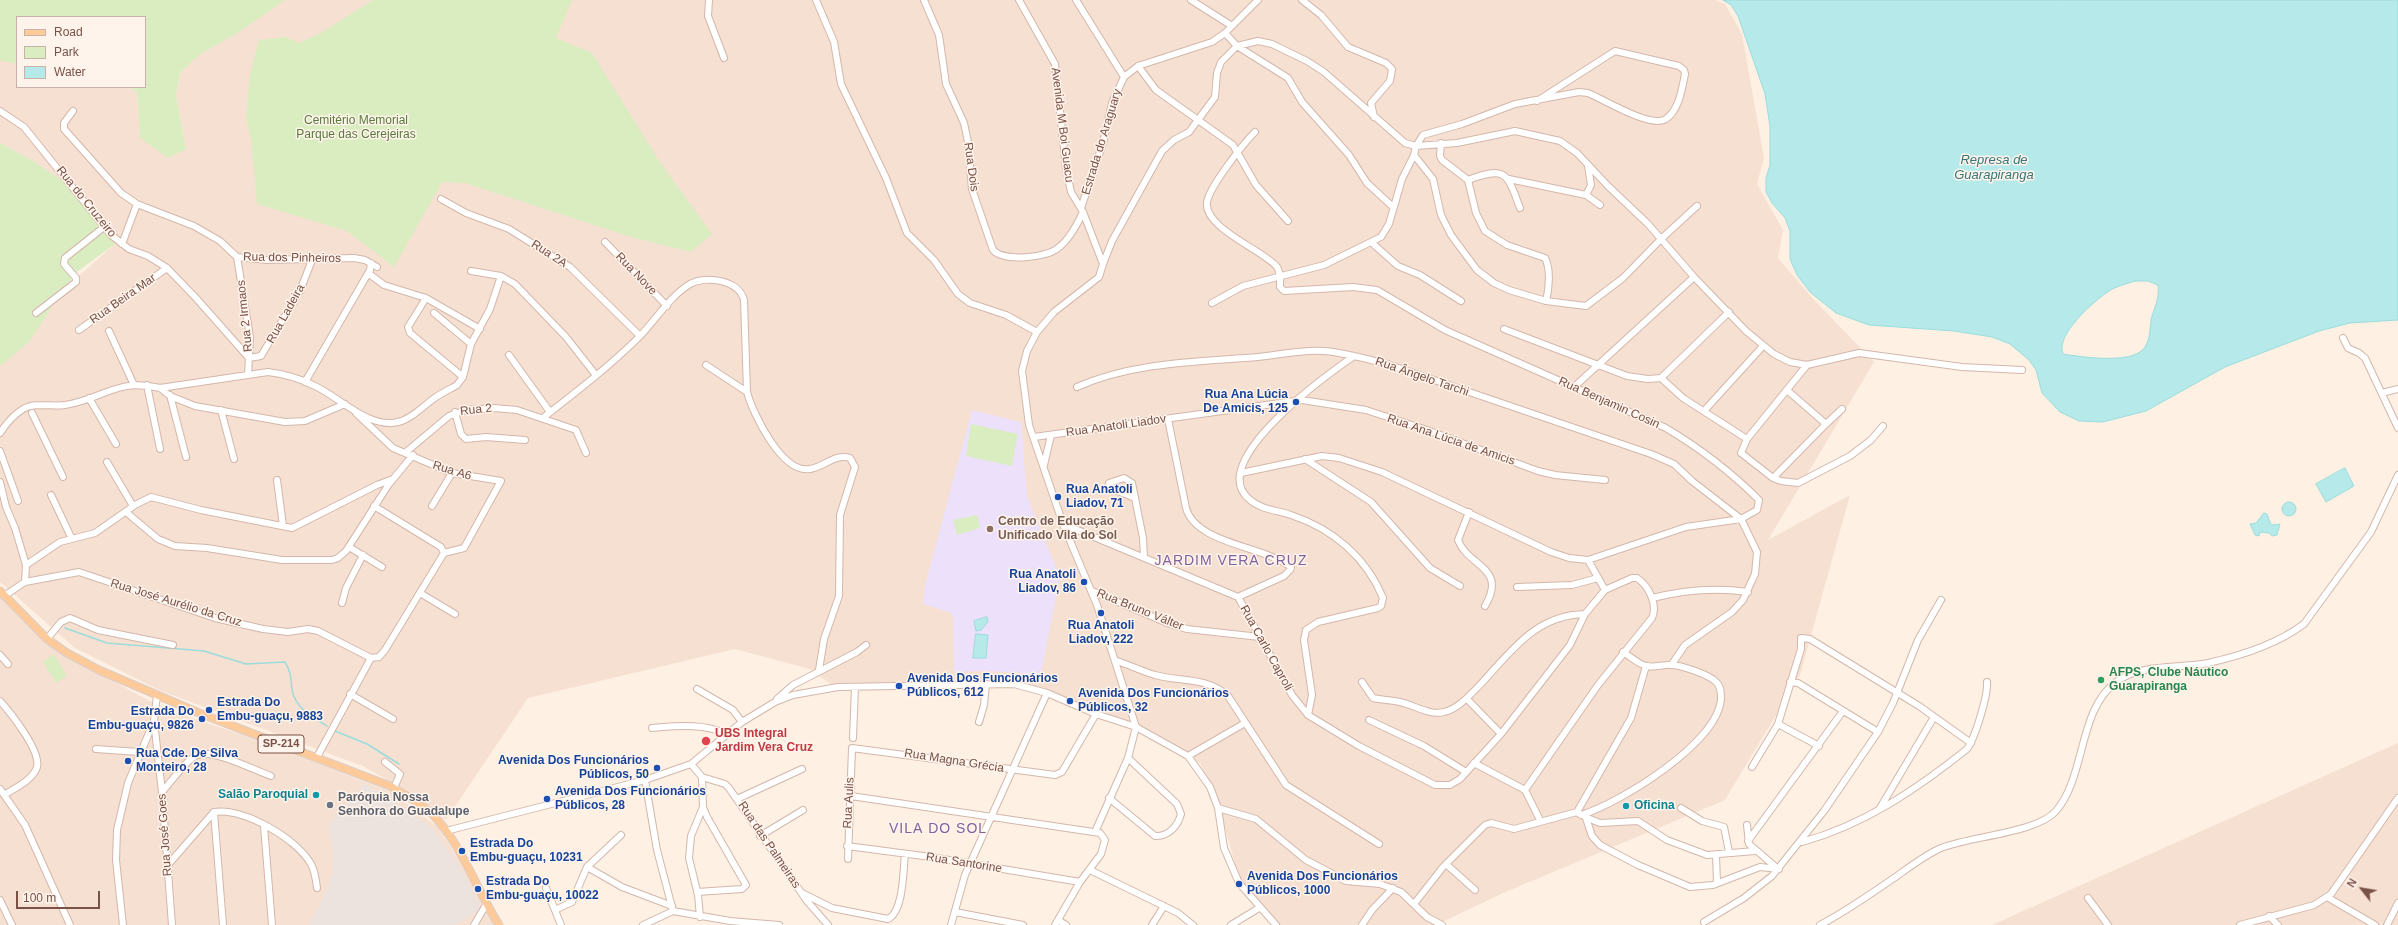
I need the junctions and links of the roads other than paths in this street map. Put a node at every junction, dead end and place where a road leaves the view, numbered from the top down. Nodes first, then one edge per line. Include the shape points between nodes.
1 (709, 0) edge
2 (816, 0) edge
3 (924, 0) edge
4 (1020, 0) edge
5 (1076, 0) edge
6 (1190, 0) edge
7 (1258, 0) edge
8 (1302, 0) edge
9 (1232, 26) junction
10 (1225, 33) junction
11 (1236, 46) junction
12 (724, 58) dead end
13 (1138, 66) junction
14 (1124, 77) junction
15 (1537, 101) junction
16 (0, 111) edge
17 (73, 111) dead end
18 (1375, 118) junction
19 (1197, 121) junction
20 (1255, 132) dead end
21 (1441, 143) junction
22 (1416, 146) junction
23 (1237, 151) junction
24 (1414, 156) junction
25 (1587, 163) junction
26 (1509, 179) junction
27 (1468, 180) junction
28 (1586, 195) junction
29 (441, 199) dead end
30 (137, 204) junction
31 (1600, 205) dead end
32 (1697, 206) dead end
33 (1393, 207) junction
34 (1520, 208) dead end
35 (1082, 210) junction
36 (1288, 221) dead end
37 (104, 227) junction
38 (1661, 239) junction
39 (605, 242) dead end
40 (1372, 243) junction
41 (122, 244) junction
42 (237, 257) junction
43 (312, 260) junction
44 (1103, 264) junction
45 (167, 268) junction
46 (369, 271) junction
47 (471, 271) dead end
48 (1280, 275) junction
49 (501, 276) junction
50 (1694, 277) junction
51 (426, 298) junction
52 (1460, 301) dead end
53 (1546, 301) junction
54 (1212, 304) dead end
55 (667, 306) junction
56 (1728, 312) junction
57 (36, 313) dead end
58 (434, 313) dead end
59 (480, 329) junction
60 (1504, 329) dead end
61 (79, 330) dead end
62 (109, 331) dead end
63 (1037, 332) junction
64 (640, 336) junction
65 (2343, 338) dead end
66 (471, 344) junction
67 (1763, 346) junction
68 (509, 355) dead end
69 (1354, 356) junction
70 (249, 358) junction
71 (706, 365) dead end
72 (1598, 365) junction
73 (1806, 365) junction
74 (2022, 370) dead end
75 (595, 374) junction
76 (248, 375) junction
77 (463, 377) junction
78 (1661, 378) junction
79 (305, 382) junction
80 (134, 385) junction
81 (147, 385) junction
82 (170, 387) junction
83 (1077, 387) dead end
84 (1574, 387) junction
85 (160, 388) junction
86 (2398, 389) edge
87 (1788, 391) junction
88 (747, 392) junction
89 (2382, 393) junction
90 (170, 396) junction
91 (89, 398) junction
92 (1296, 400) junction
93 (345, 404) junction
94 (1842, 409) dead end
95 (30, 410) junction
96 (221, 410) junction
97 (353, 411) junction
98 (1704, 411) junction
99 (455, 412) junction
100 (550, 412) junction
101 (544, 418) junction
102 (1168, 419) junction
103 (1826, 424) junction
104 (1882, 426) dead end
105 (2398, 428) edge
106 (0, 434) edge
107 (1051, 435) junction
108 (1034, 437) junction
109 (1748, 439) junction
110 (525, 440) dead end
111 (116, 444) dead end
112 (160, 449) dead end
113 (0, 451) edge
114 (406, 452) junction
115 (586, 453) dead end
116 (413, 455) junction
117 (186, 457) dead end
118 (234, 458) dead end
119 (1305, 459) junction
120 (107, 462) dead end
121 (1044, 465) junction
122 (452, 473) junction
123 (1240, 473) junction
124 (2398, 475) edge
125 (63, 477) dead end
126 (1773, 478) junction
127 (393, 479) junction
128 (277, 480) dead end
129 (1605, 480) dead end
130 (0, 482) edge
131 (51, 495) dead end
132 (1135, 498) dead end
133 (18, 501) dead end
134 (134, 506) junction
135 (374, 506) junction
136 (432, 506) dead end
137 (126, 512) junction
138 (1469, 512) junction
139 (1741, 519) junction
140 (1063, 524) junction
141 (283, 526) junction
142 (71, 537) junction
143 (349, 547) junction
144 (444, 553) junction
145 (363, 555) junction
146 (1144, 557) junction
147 (1588, 560) junction
148 (26, 565) junction
149 (382, 566) dead end
150 (1598, 578) junction
151 (25, 582) junction
152 (1460, 586) dead end
153 (1517, 587) dead end
154 (1605, 590) junction
155 (1092, 591) junction
156 (1748, 592) junction
157 (2, 593) edge
158 (420, 593) junction
159 (1238, 597) junction
160 (1652, 598) junction
161 (1941, 600) dead end
162 (342, 603) dead end
163 (1485, 606) dead end
164 (456, 614) dead end
165 (1585, 614) junction
166 (1260, 637) junction
167 (47, 639) junction
168 (173, 645) dead end
169 (866, 645) dead end
170 (1623, 652) junction
171 (0, 655) edge
172 (371, 658) junction
173 (1117, 661) junction
174 (8, 664) dead end
175 (1672, 664) junction
176 (1646, 666) junction
177 (819, 670) junction
178 (1362, 682) dead end
179 (1790, 682) junction
180 (1986, 682) dead end
181 (986, 684) junction
182 (855, 686) junction
183 (697, 689) dead end
184 (1047, 693) junction
185 (350, 694) junction
186 (1896, 694) junction
187 (157, 695) junction
188 (1466, 699) junction
189 (0, 701) edge
190 (775, 702) junction
191 (1843, 711) junction
192 (1096, 714) junction
193 (1308, 715) junction
194 (1934, 717) junction
195 (393, 719) dead end
196 (1369, 720) dead end
197 (154, 721) junction
198 (742, 722) junction
199 (979, 722) dead end
200 (1245, 723) junction
201 (1778, 724) junction
202 (1136, 727) junction
203 (652, 728) dead end
204 (1878, 732) junction
205 (727, 734) junction
206 (1501, 734) junction
207 (853, 738) dead end
208 (1972, 743) junction
209 (1819, 746) junction
210 (852, 748) joint
211 (96, 749) dead end
212 (139, 752) junction
213 (1188, 756) junction
214 (317, 757) junction
215 (1128, 758) junction
216 (385, 762) dead end
217 (1474, 763) junction
218 (690, 764) junction
219 (1752, 767) dead end
220 (802, 769) dead end
221 (1010, 770) junction
222 (1466, 772) junction
223 (271, 776) dead end
224 (702, 777) junction
225 (645, 780) junction
226 (0, 788) edge
227 (394, 788) junction
228 (1525, 790) junction
229 (162, 792) junction
230 (4, 795) junction
231 (851, 796) junction
232 (1109, 798) junction
233 (2398, 798) edge
234 (737, 799) junction
235 (703, 807) junction
236 (1218, 808) junction
237 (1681, 808) dead end
238 (802, 810) dead end
239 (1878, 811) junction
240 (214, 812) junction
241 (1581, 815) junction
242 (991, 818) junction
243 (1540, 820) junction
244 (1746, 825) dead end
245 (264, 826) junction
246 (446, 831) junction
247 (1095, 832) junction
248 (621, 835) dead end
249 (760, 836) junction
250 (1748, 841) junction
251 (1802, 842) junction
252 (1379, 844) dead end
253 (847, 846) junction
254 (1755, 851) junction
255 (1729, 852) junction
256 (904, 854) junction
257 (1716, 855) junction
258 (848, 859) dead end
259 (970, 863) junction
260 (1446, 864) junction
261 (167, 866) junction
262 (587, 867) junction
263 (1778, 869) junction
264 (1090, 870) junction
265 (1080, 882) junction
266 (1717, 883) junction
267 (317, 888) dead end
268 (546, 888) dead end
269 (1393, 888) junction
270 (1475, 890) dead end
271 (697, 892) junction
272 (800, 892) junction
273 (2327, 897) junction
274 (2088, 898) dead end
275 (0, 900) edge
276 (1414, 904) junction
277 (2398, 904) edge
278 (486, 905) junction
279 (1164, 906) junction
280 (672, 908) junction
281 (1259, 908) junction
282 (555, 910) junction
283 (955, 912) junction
284 (2269, 916) junction
285 (700, 917) junction
286 (1001, 922) edge
287 (1056, 922) edge
288 (1704, 922) dead end
289 (746, 923) edge
290 (12, 925) edge
291 (70, 925) edge
292 (123, 925) edge
293 (172, 925) edge
294 (223, 925) edge
295 (272, 925) edge
296 (474, 925) edge
297 (498, 925) edge
298 (561, 925) edge
299 (643, 925) edge
300 (779, 925) edge
301 (828, 925) edge
302 (951, 925) edge
303 (1023, 925) edge
304 (1066, 925) edge
305 (1152, 925) edge
306 (1193, 925) edge
307 (1231, 925) edge
308 (1276, 925) edge
309 (1362, 925) edge
310 (1442, 925) edge
311 (1820, 925) edge
312 (2108, 925) edge
313 (2240, 925) edge
314 (2278, 925) edge
315 (2375, 925) edge
316 (2387, 925) edge

1 - 12 street via 708,16
2 - 63 street via 834,42 841,84 886,178 907,233 934,260 958,294 970,302 1006,315
3 - 35 street, Rua Dois via 939,35 945,81 964,123 972,189 993,250 1000,256 1010,258 1052,252 1064,243
4 - 35 street, Avenida M Boi Guacu via 1055,64 1066,168 1074,200
5 - 14 street
6 - 9 street
7 - 9 street, Estrada do Araguary
8 - 18 street via 1321,15 1348,47 1386,63 1392,69 1390,81 1371,103
9 - 10 street, Estrada do Araguary
10 - 11 street
10 - 13 street, Estrada do Araguary via 1212,42
11 - 18 street via 1264,42 1307,61 1339,84
11 - 19 street via 1219,66 1215,97
11 - 33 street via 1288,78 1302,102 1349,155 1367,183
13 - 14 street, Estrada do Araguary
13 - 19 street via 1156,90
14 - 35 street, Estrada do Araguary via 1112,103 1103,143
15 - 15 street via 1614,51 1679,66 1685,74 1678,102 1665,120 1657,122 1640,118 1588,93 1579,92
15 - 22 street via 1506,106 1462,124 1427,133
16 - 37 street, Rua do Cruzeiro via 24,127 33,137
17 - 30 street, Rua dos Pinheiros via 64,123 64,129 112,185
18 - 22 street via 1401,141
19 - 23 street via 1233,145
19 - 44 street via 1189,132 1165,148 1112,241
20 - 23 street
21 - 22 street
21 - 25 street via 1476,140 1506,132 1524,132 1560,141 1577,152
21 - 27 street via 1442,160
22 - 24 street
23 - 36 street via 1256,185
23 - 48 street via 1207,202 1208,210 1234,238 1273,264
24 - 33 street via 1402,179
24 - 53 street via 1433,179 1441,215 1451,235 1477,270 1494,283 1509,290
25 - 28 street via 1591,185
25 - 38 street
26 - 27 street via 1502,174 1494,173
26 - 28 street
26 - 34 street
27 - 53 street via 1476,213 1485,231 1507,245 1545,258 1548,292
28 - 31 street
29 - 64 street, Rua 2A via 466,213 509,229 570,267
30 - 41 street
30 - 42 street, Rua dos Pinheiros via 194,226 220,241
32 - 38 street
33 - 40 street via 1389,224 1381,238
35 - 44 street, Estrada do Araguary
37 - 41 street, Rua do Cruzeiro
37 - 57 street via 65,258 64,264 76,278 76,282
38 - 50 street
38 - 53 street via 1623,278 1586,306
39 - 55 street, Rua Nove
40 - 48 street via 1324,265
40 - 52 street via 1398,266 1420,275
41 - 45 street, Rua do Cruzeiro
42 - 43 street, Rua dos Pinheiros
42 - 70 street, Rua 2 Irmaos via 250,337
43 - 46 street, Rua dos Pinheiros via 354,258 374,265
43 - 70 street, Rua Ladeira via 300,291 267,348 261,356
44 - 63 street via 1099,277 1054,312
45 - 61 street, Rua Beira Mar
45 - 70 street, Rua do Cruzeiro
46 - 51 street via 384,285
46 - 79 street
47 - 49 street
48 - 54 street via 1243,286
48 - 84 street, Rua Benjamin Cosin via 1280,288 1284,291 1353,287 1377,290 1445,330
49 - 59 street
49 - 75 street via 515,284 544,313
50 - 56 street
50 - 72 street
51 - 59 street
51 - 77 street via 408,327 410,333
55 - 64 street
55 - 88 street via 689,285 700,280 732,285 742,293
56 - 67 street
56 - 78 street
58 - 66 street
59 - 66 street
60 - 72 street
62 - 80 street
63 - 108 street via 1027,351 1022,371
64 - 75 street
65 - 89 street via 2348,348 2359,352 2365,358
66 - 77 street
67 - 73 street via 1785,360
67 - 98 street
68 - 100 street
69 - 83 street, Rua Ângelo Tarchi via 1323,351 1171,364 1125,371 1097,378
69 - 92 street
69 - 139 street, Rua Ângelo Tarchi via 1390,365 1651,454 1674,464
70 - 76 street, Rua 2 Irmaos
71 - 88 street
72 - 78 street via 1627,376
72 - 84 street
73 - 74 street via 1859,354 1962,367
73 - 87 street
75 - 100 street
76 - 79 street via 268,372
76 - 82 street
77 - 97 street via 457,385 399,422 382,424
78 - 98 street via 1683,398
79 - 93 street
80 - 81 street
80 - 91 street via 121,386
81 - 85 street
81 - 112 street
82 - 85 street
82 - 90 street
84 - 139 street, Rua Benjamin Cosin via 1666,428 1699,447 1727,469 1759,500 1757,510
85 - 90 street
86 - 89 street
87 - 103 street
87 - 109 street
88 - 177 street via 766,434 789,463 799,469 809,470 840,456 850,458 855,467 840,515 839,596 824,639
89 - 105 street
90 - 96 street via 195,406
90 - 117 street
91 - 95 street via 63,406
91 - 111 street
92 - 102 street, Rua Anatoli Liadov
92 - 123 street via 1249,451
92 - 129 street, Rua Ana Lúcia de Amicis via 1366,410 1538,471
93 - 96 street via 305,421 296,422
93 - 97 street
94 - 103 street
95 - 106 street via 18,413
95 - 125 street
96 - 118 street
97 - 114 street via 387,444
98 - 109 street
99 - 101 street, Rua 2 via 494,408 516,410
99 - 110 street via 461,434 466,439 486,437
99 - 114 street, Rua 2 via 442,420
100 - 101 street
101 - 115 street, Rua 2 via 576,430
102 - 107 street, Rua Anatoli Liadov
102 - 159 street via 1186,508 1192,521 1210,532 1291,567 1284,576
103 - 126 street
104 - 126 street via 1871,440 1850,456 1798,482
107 - 108 street
107 - 121 street, Rua Anatoli Liadov
108 - 121 street
109 - 126 street via 1741,453
113 - 133 street
114 - 116 street, Rua A6
116 - 122 street, Rua A6
116 - 127 street
119 - 123 street, Rua Benjamin Cosin
119 - 138 street, Rua Benjamin Cosin via 1330,456 1354,462
119 - 152 street via 1371,502 1430,568
120 - 134 street
121 - 140 street
122 - 136 street
122 - 144 street, Rua A6 via 500,481 464,548
123 - 193 street via 1243,492 1254,504 1306,521 1353,550 1366,565 1380,590 1383,602 1378,608 1318,622 1306,630 1304,640 1312,695
124 - 311 street via 2370,532 2304,624 2268,645 2208,663 2145,670 2128,675 2115,683 2100,701 2091,720 2069,792 2055,812 2044,820 2028,826 1941,848
127 - 135 street
127 - 141 street via 377,484 302,524 292,528
128 - 141 street
130 - 148 street
131 - 142 street
132 - 146 street
134 - 137 street
134 - 141 street via 154,497 201,510
135 - 143 street
135 - 144 street via 441,548
137 - 142 street via 95,533
137 - 143 street via 158,539 174,546 207,548 282,560 322,561 338,558
138 - 147 street, Rua Benjamin Cosin via 1551,552 1569,558
138 - 163 street via 1458,540 1461,548 1483,566 1492,583 1492,594
139 - 147 street, Rua Benjamin Cosin via 1686,527
139 - 156 street via 1757,552 1755,574
140 - 146 street, Rua Carlo Caproli
140 - 155 street
142 - 148 street via 55,544
143 - 145 street
144 - 158 street
145 - 149 street
145 - 162 street via 346,588
146 - 159 street, Rua Carlo Caproli
147 - 150 street
148 - 151 street
150 - 153 street via 1572,585
150 - 154 street
151 - 157 street, Rua José Aurélio da Cruz
151 - 172 street, Rua José Aurélio da Cruz via 79,572 215,618 263,629 288,632 308,629 318,631
154 - 160 street via 1632,578 1641,580
154 - 165 street
155 - 166 street, Rua Bruno Válter via 1187,629
155 - 173 street
156 - 160 street via 1707,589 1675,592
156 - 175 street via 1732,612 1685,645
157 - 167 main road, SP-214
158 - 164 street
158 - 172 street via 385,650 379,657
159 - 166 street, Rua Carlo Caproli
160 - 170 street via 1652,618
161 - 186 street via 1918,640
165 - 188 street via 1565,615 1540,625 1517,645
165 - 206 street via 1570,645
166 - 193 street, Rua Carlo Caproli via 1292,695
167 - 168 street via 65,619 70,618 98,630
167 - 187 main road, SP-214 via 99,670
169 - 177 street
170 - 176 street
170 - 228 street
171 - 174 street
172 - 185 street
173 - 200 street via 1155,675 1216,686 1228,696
173 - 202 street
175 - 176 street
175 - 241 street via 1711,678 1717,683 1721,696 1717,717 1688,748 1652,778 1606,806
176 - 241 street via 1631,718
177 - 190 street via 793,685
178 - 188 street via 1373,698 1400,702 1436,713 1456,707
179 - 186 street via 1801,650 1802,638 1806,638
179 - 191 street via 1798,683
179 - 201 street
180 - 208 street via 1987,692
181 - 182 street
181 - 184 street via 1014,684
181 - 199 street
182 - 190 street via 823,689
182 - 207 street
183 - 198 street via 733,710
184 - 192 street
184 - 221 street
185 - 195 street
185 - 214 street
186 - 194 street
186 - 204 street
187 - 197 street
187 - 214 main road, SP-214
188 - 206 street
189 - 230 street via 15,720 37,757 37,767 32,776
190 - 198 street
191 - 204 street
191 - 209 street
192 - 202 street
192 - 221 street, Rua Magna Grécia via 1062,772 1055,775
193 - 222 street via 1359,746 1435,785 1450,785
194 - 208 street
194 - 239 street
196 - 222 street via 1429,749
197 - 212 street
197 - 229 street, Rua José Goes
198 - 205 street
200 - 213 street
200 - 252 street via 1286,785
201 - 209 street
201 - 219 street
202 - 213 street
202 - 215 street
203 - 205 street via 696,726
204 - 251 street
205 - 218 street
206 - 217 street
208 - 239 street via 1954,759
209 - 250 street
210 - 221 street, Rua Magna Grécia
210 - 231 street, Rua Aulis
211 - 212 street
212 - 292 street via 121,807 117,830 116,860
213 - 236 street via 1205,777
214 - 227 main road, SP-214
215 - 232 street
215 - 232 street via 1177,804 1181,814 1180,820 1167,834 1155,836
216 - 227 street via 400,774
217 - 222 street
217 - 228 street
218 - 224 street
218 - 225 street
220 - 234 street
221 - 242 street
223 - 229 street via 224,758 202,754 192,759
224 - 234 street, Rua das Palmeiras via 725,784
224 - 235 street
225 - 246 street
225 - 280 street via 657,850
226 - 230 street
227 - 246 main road, SP-214 via 431,814
228 - 243 street
229 - 261 street, Rua José Goes
230 - 291 street via 25,825
231 - 242 street
231 - 253 street, Rua Aulis
232 - 247 street
233 - 273 street
234 - 249 street, Rua das Palmeiras
235 - 271 street via 691,836 689,858
235 - 271 street via 746,885 742,889
236 - 269 street via 1256,819 1306,860 1346,881 1380,884
236 - 281 street via 1223,841 1232,868
237 - 255 street via 1702,821 1724,827
238 - 249 street
239 - 251 street via 1826,835
240 - 245 street via 225,812
240 - 261 street
240 - 294 street
241 - 243 street
241 - 257 street via 1600,823 1638,820 1667,840 1693,852
241 - 266 street via 1592,836 1600,845 1612,852 1690,887
242 - 247 street
242 - 259 street
243 - 260 street via 1514,829 1490,823 1485,825
244 - 250 street
245 - 267 street via 292,842 302,852 311,864
245 - 295 street
246 - 278 main road, SP-214
247 - 264 street via 1104,836 1105,840 1101,854
248 - 262 street
249 - 272 street, Rua das Palmeiras
250 - 254 street
251 - 263 street
253 - 256 street, Rua Santorine
253 - 258 street, Rua Aulis
254 - 255 street
254 - 263 street
255 - 257 street
256 - 259 street, Rua Santorine
256 - 272 street via 900,899 894,913 888,919 832,908
257 - 266 street
259 - 265 street, Rua Santorine
259 - 283 street
260 - 270 street
260 - 276 street
261 - 293 street, Rua José Goes
262 - 280 street via 622,887
262 - 282 street via 576,898
263 - 266 street via 1760,867
263 - 288 street via 1764,884
264 - 265 street
264 - 279 street
265 - 287 street
268 - 282 street
269 - 276 street
269 - 309 street
271 - 285 street
272 - 301 street, Rua das Palmeiras
273 - 284 street via 2314,905
273 - 315 street
274 - 312 street
275 - 290 street
276 - 310 street
277 - 316 street
278 - 296 street
278 - 297 main road, SP-214
279 - 305 street
279 - 306 street via 1186,917
280 - 285 street
280 - 299 street
281 - 307 street
281 - 308 street
282 - 298 street
283 - 286 street
283 - 302 street
284 - 313 street
284 - 314 street
285 - 289 street
286 - 303 street
287 - 304 street
289 - 300 street

